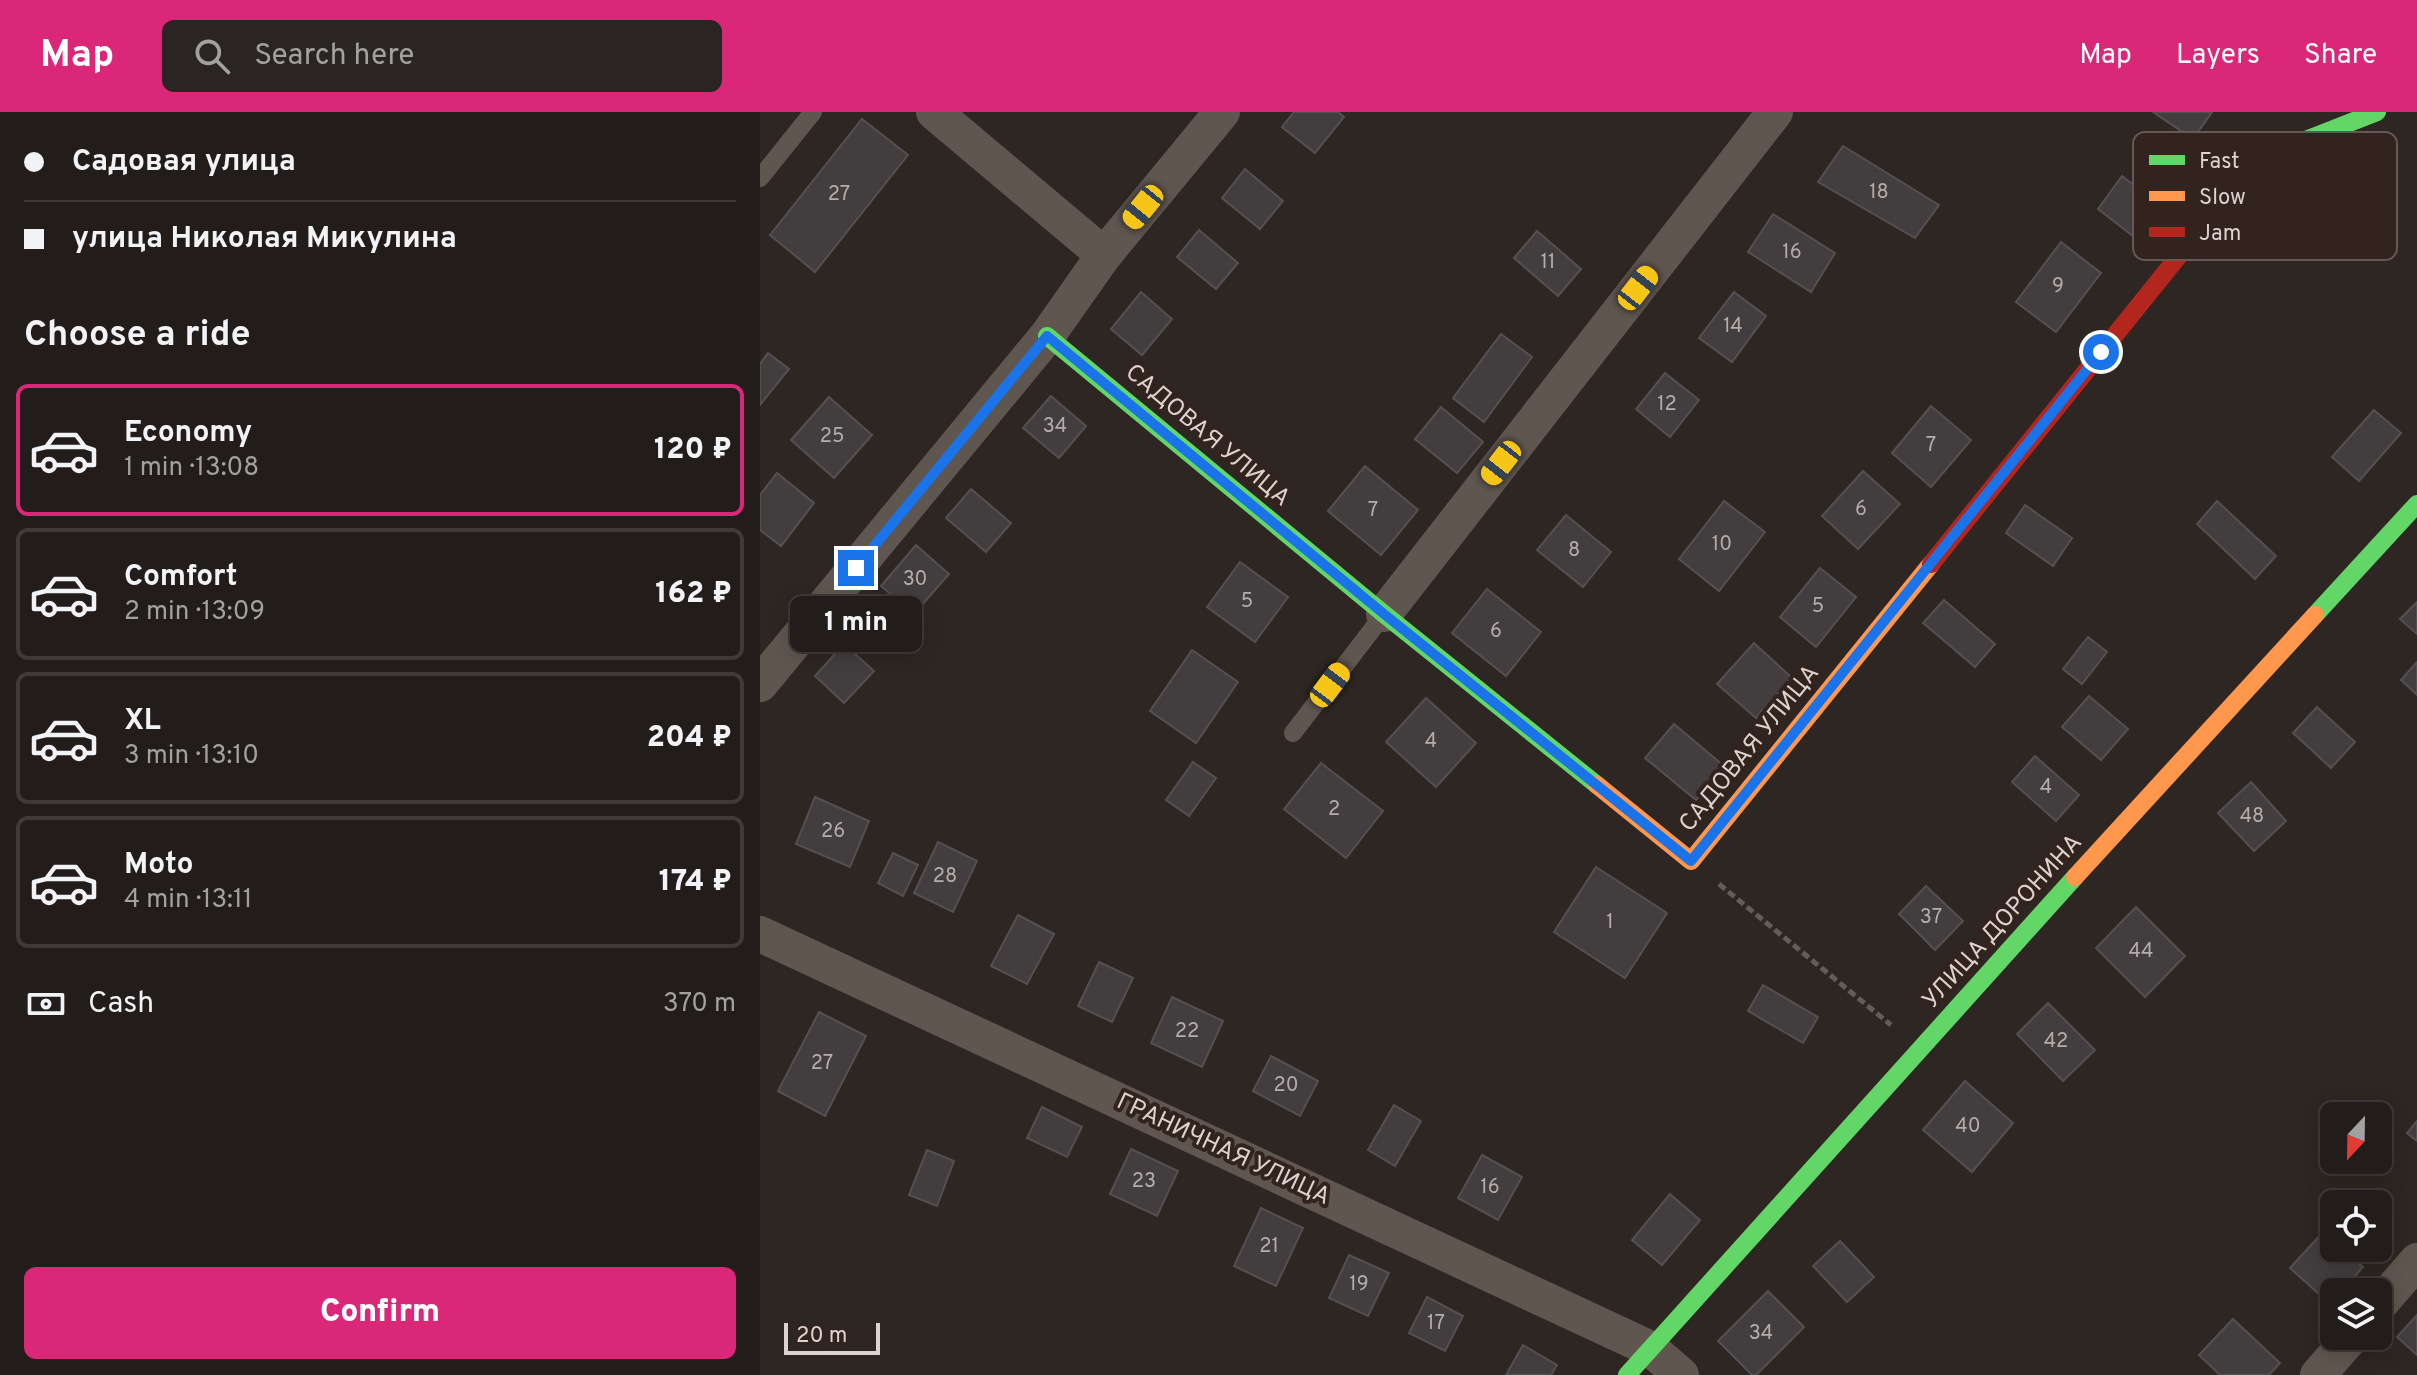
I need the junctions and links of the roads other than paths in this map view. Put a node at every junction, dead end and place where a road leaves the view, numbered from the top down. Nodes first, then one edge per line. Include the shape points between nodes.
1 (813, 112) edge
2 (934, 112) edge
3 (1222, 112) edge
4 (1775, 112) edge
5 (2377, 112) edge
6 (2326, 132) edge
7 (760, 178) edge
8 (1104, 255) junction
9 (2176, 260) edge
10 (1047, 336) junction
11 (2417, 504) edge
12 (1384, 614) junction
13 (760, 684) edge
14 (1293, 733) dead end
15 (760, 934) edge
16 (2417, 1261) edge
17 (2392, 1290) edge
18 (2340, 1350) edge
19 (1639, 1362) edge
20 (1681, 1375) edge
21 (2318, 1375) edge

1 - 7 lane
2 - 8 street
3 - 8 street
4 - 12 street
5 - 6 street, САДОВАЯ УЛИЦА
8 - 10 street
9 - 12 street, САДОВАЯ УЛИЦА via 1691,861
10 - 12 street, САДОВАЯ УЛИЦА
10 - 13 street
11 - 19 street, УЛИЦА ДОРОНИНА
12 - 14 lane
15 - 19 street, ГРАНИЧНАЯ УЛИЦА
16 - 17 street
18 - 21 street
19 - 20 street, ГРАНИЧНАЯ УЛИЦА

